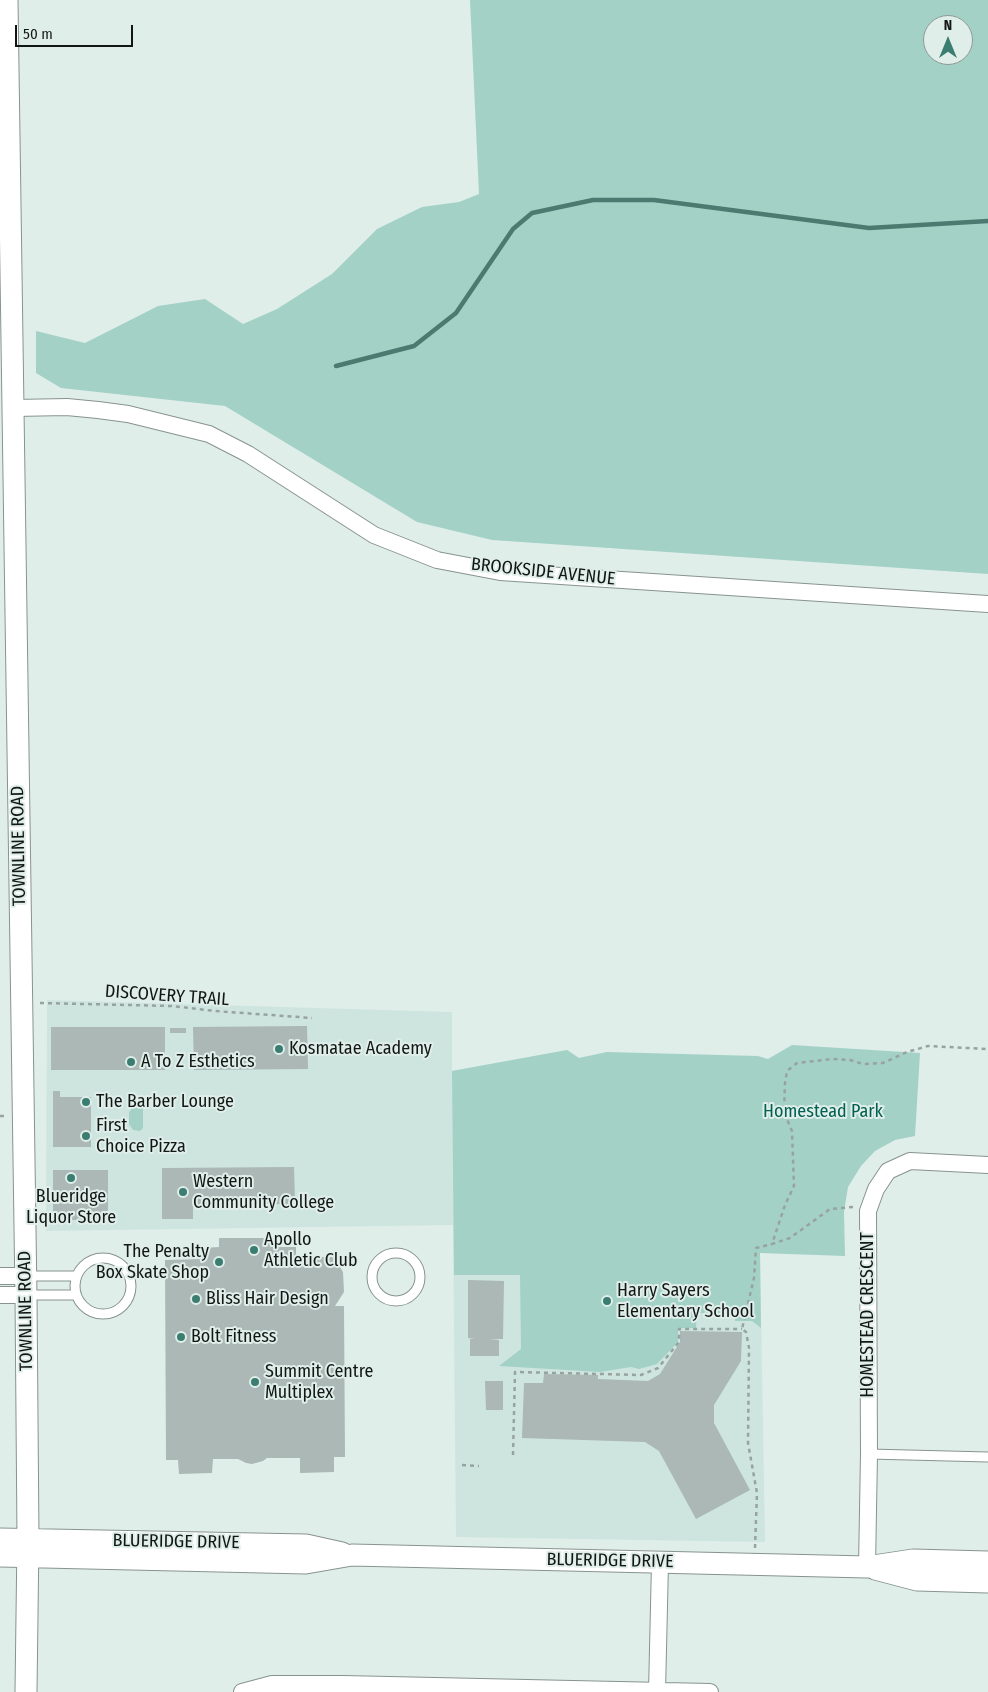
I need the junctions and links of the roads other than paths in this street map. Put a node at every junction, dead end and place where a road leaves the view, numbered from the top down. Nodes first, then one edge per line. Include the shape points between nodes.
1 (7, 0) edge
2 (14, 408) junction
3 (988, 604) edge
4 (988, 1165) edge
5 (0, 1276) edge
6 (76, 1276) junction
7 (419, 1284) joint
8 (26, 1286) junction
9 (0, 1295) edge
10 (76, 1295) junction
11 (869, 1454) junction
12 (988, 1457) edge
13 (0, 1539) edge
14 (28, 1547) junction
15 (0, 1556) edge
16 (660, 1562) junction
17 (988, 1562) edge
18 (867, 1567) junction
19 (988, 1582) edge
20 (657, 1691) edge
21 (26, 1692) edge
22 (242, 1692) edge
23 (710, 1692) edge

1 - 2 street, TOWNLINE ROAD
2 - 3 street, BROOKSIDE AVENUE via 67,407 113,412 208,434 248,454 374,535 446,562 500,572
2 - 8 street, TOWNLINE ROAD
4 - 11 street, HOMESTEAD CRESCENT via 910,1161 888,1171 876,1189 868,1211
5 - 8 street
6 - 8 lane
6 - 10 lane
6 - 10 lane via 88,1261 106,1257 124,1266 132,1283 128,1300 122,1307 105,1314 87,1309
7 - 7 lane via 419,1269 415,1262 402,1254 383,1258 375,1267 376,1290 388,1300 404,1300 416,1291
8 - 9 street
8 - 10 lane
8 - 14 street, TOWNLINE ROAD
11 - 12 lane
11 - 18 street, HOMESTEAD CRESCENT
13 - 14 street, BLUERIDGE DRIVE
14 - 15 street, BLUERIDGE DRIVE
14 - 16 street, BLUERIDGE DRIVE via 306,1545 352,1555
14 - 21 street, TOWNLINE ROAD
16 - 18 street, BLUERIDGE DRIVE
16 - 20 street
17 - 18 street, BLUERIDGE DRIVE via 914,1560
18 - 19 street, BLUERIDGE DRIVE via 917,1580
20 - 22 street via 272,1684
20 - 23 street

